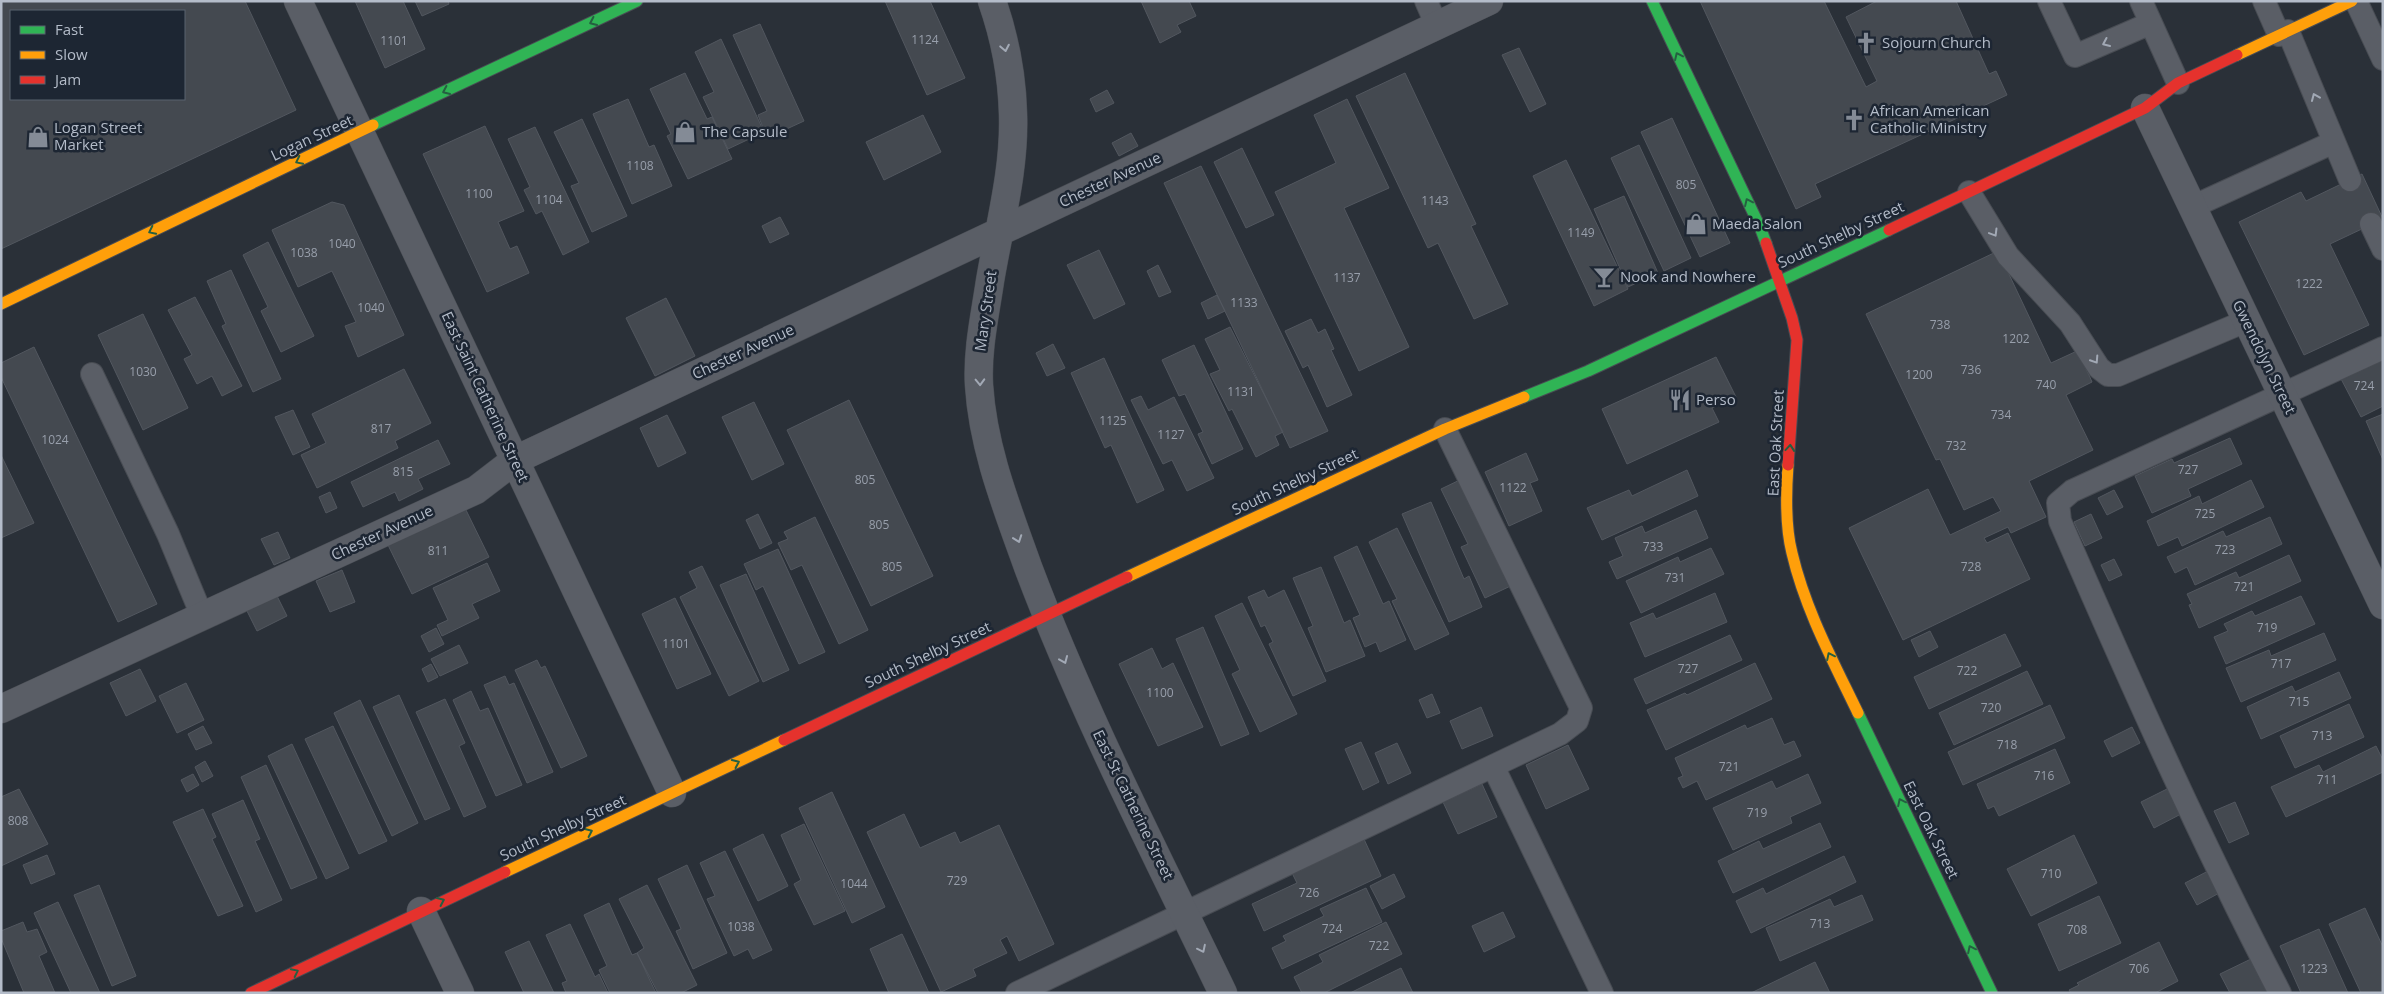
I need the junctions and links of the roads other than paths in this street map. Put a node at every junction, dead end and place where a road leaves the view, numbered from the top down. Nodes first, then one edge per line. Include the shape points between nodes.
1 (298, 1) edge
2 (637, 1) edge
3 (992, 1) edge
4 (1426, 1) edge
5 (1489, 1) edge
6 (1652, 1) edge
7 (2049, 1) edge
8 (2141, 1) edge
9 (2264, 1) edge
10 (2352, 1) edge
11 (2356, 1) edge
12 (2151, 23) junction
13 (1438, 26) junction
14 (2284, 33) junction
15 (2383, 59) edge
16 (2178, 83) junction
17 (2145, 108) junction
18 (361, 132) junction
19 (2334, 142) junction
20 (2350, 180) dead end
21 (1969, 192) junction
22 (2192, 207) junction
23 (2371, 224) dead end
24 (999, 231) junction
25 (2383, 249) edge
26 (1778, 280) junction
27 (1, 304) edge
28 (2246, 321) junction
29 (2383, 348) edge
30 (92, 374) dead end
31 (2282, 395) junction
32 (1446, 429) junction
33 (515, 460) junction
34 (2383, 605) edge
35 (1046, 615) junction
36 (202, 616) junction
37 (1, 709) edge
38 (1493, 766) junction
39 (672, 793) junction
40 (421, 911) junction
41 (1185, 913) junction
42 (251, 993) edge
43 (460, 993) edge
44 (1016, 993) edge
45 (1223, 993) edge
46 (1602, 993) edge
47 (1992, 993) edge
48 (2280, 993) edge

1 - 18 street, East Saint Catherine Street
2 -> 18 main road, Logan Street
3 -> 24 street, Mary Street via 1002,30 1010,73 1013,117 1008,180
4 - 13 lane
5 - 13 street, Chester Avenue
26 -> 6 main road, East Oak Street via 1760,228
12 -> 7 lane via 2075,56
8 - 12 lane
9 - 14 lane
10 - 14 main road, South Shelby Street
11 - 15 lane
12 - 16 lane
13 - 24 street, Chester Avenue
14 - 16 main road, South Shelby Street
19 -> 14 lane
16 - 17 main road, South Shelby Street
17 - 21 main road, South Shelby Street
17 - 22 street, Gwendolyn Street
18 -> 27 main road, Logan Street
18 - 33 street, East Saint Catherine Street
19 - 20 lane
19 - 22 lane
21 - 26 main road, South Shelby Street
21 -> 28 lane via 2008,256 2070,323 2099,368 2108,375 2118,375
22 - 28 street, Gwendolyn Street
23 - 25 lane
24 - 33 street, Chester Avenue
24 -> 35 street, Mary Street via 980,340 979,385 990,453 1004,503
26 - 32 main road, South Shelby Street via 1588,371
47 -> 26 main road, East Oak Street via 1824,642 1792,554 1786,487 1797,340
28 - 31 street, Gwendolyn Street
29 - 31 lane
30 - 36 lane via 168,534
31 - 34 street, Gwendolyn Street
31 - 48 lane via 2072,491 2058,503 2060,520 2116,650 2244,924
32 - 35 main road, South Shelby Street
32 - 38 lane via 1581,708 1577,721 1560,734
33 - 36 street, Chester Avenue via 476,490
33 - 39 street, East Saint Catherine Street
39 -> 35 main road, South Shelby Street
35 -> 41 street, East St Catherine Street via 1065,664
36 - 37 street, Chester Avenue
38 - 41 lane
38 - 46 lane
40 -> 39 main road, South Shelby Street
42 -> 40 main road, South Shelby Street
40 - 43 street
41 - 44 lane
41 -> 45 street, East St Catherine Street

